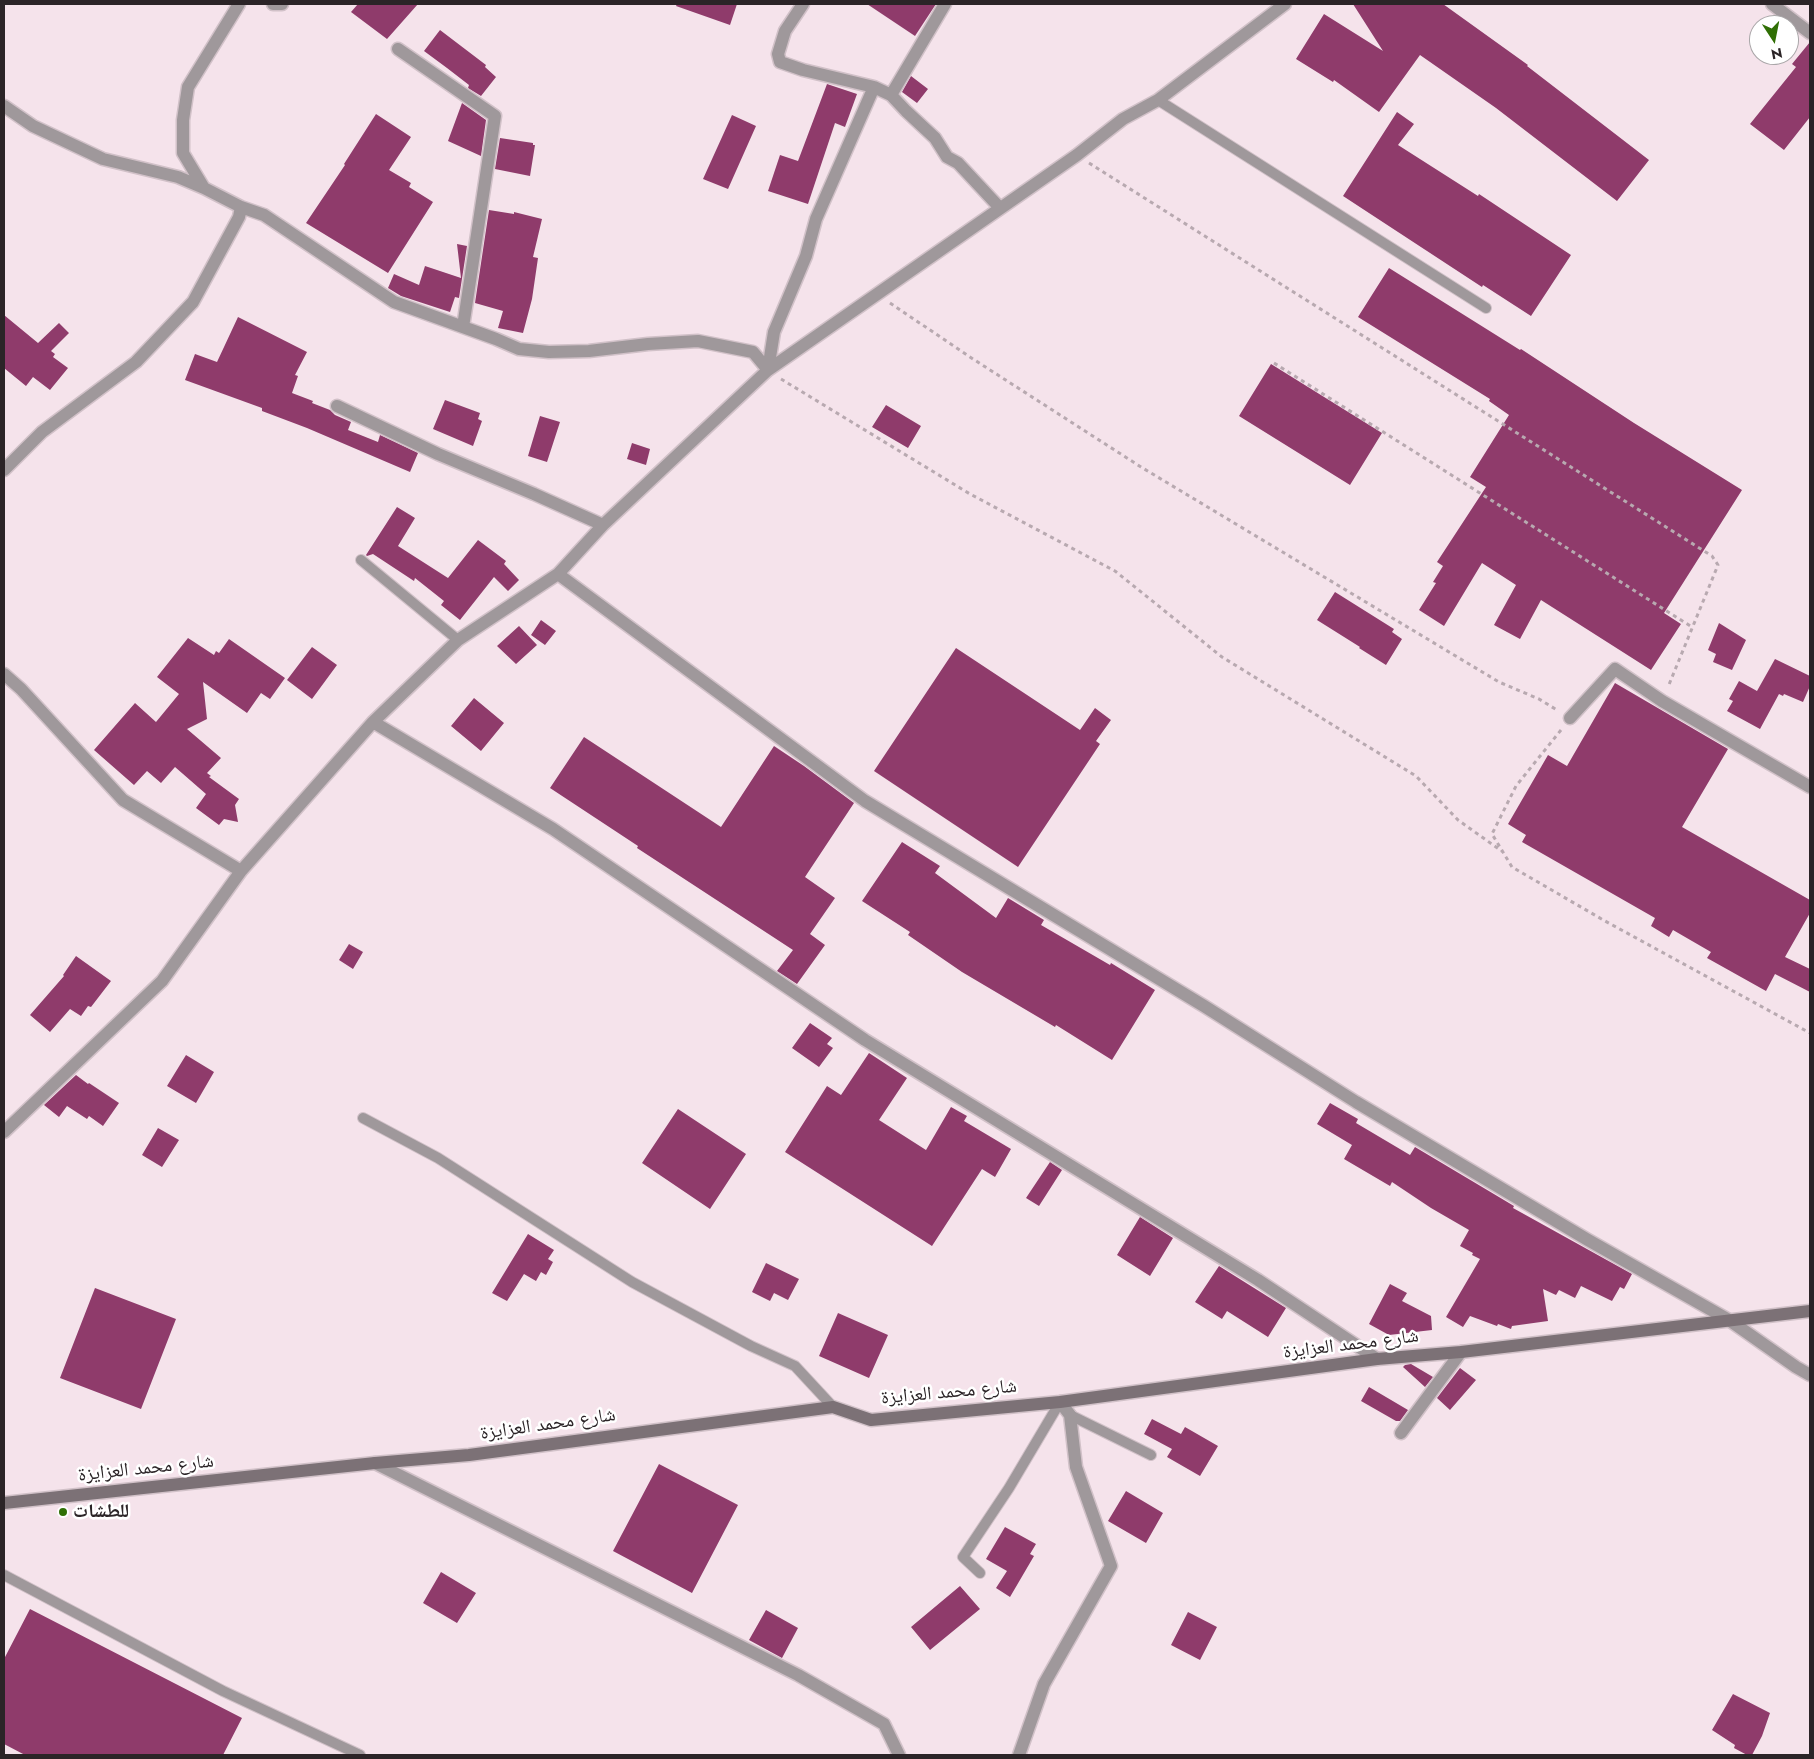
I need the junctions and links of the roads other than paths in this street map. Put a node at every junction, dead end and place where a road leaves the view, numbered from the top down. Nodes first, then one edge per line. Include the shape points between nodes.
1 (239, 4) edge
2 (273, 4) edge
3 (282, 4) edge
4 (803, 4) edge
5 (944, 4) edge
6 (1285, 4) edge
7 (1772, 4) edge
8 (1810, 33) edge
9 (398, 49) dead end
10 (874, 87) junction
11 (891, 95) junction
12 (1158, 100) junction
13 (4, 106) edge
14 (204, 188) junction
15 (241, 207) junction
16 (1000, 208) junction
17 (1486, 308) dead end
18 (463, 327) junction
19 (768, 370) junction
20 (338, 406) dead end
21 (6, 462) edge
22 (603, 525) junction
23 (361, 560) dead end
24 (558, 574) junction
25 (458, 640) junction
26 (4, 674) edge
27 (1570, 718) road end
28 (373, 722) junction
29 (1810, 787) edge
30 (241, 871) junction
31 (363, 1118) dead end
32 (4, 1132) edge
33 (1810, 1311) edge
34 (1728, 1320) junction
35 (1461, 1352) junction
36 (1376, 1359) junction
37 (1810, 1375) edge
38 (1060, 1402) junction
39 (833, 1407) junction
40 (1070, 1415) junction
41 (1401, 1432) dead end
42 (1151, 1456) dead end
43 (375, 1463) junction
44 (4, 1503) edge
45 (980, 1573) dead end
46 (4, 1575) edge
47 (360, 1755) edge
48 (898, 1755) edge
49 (1019, 1755) edge

1 - 14 street via 188,87 182,120 183,153
2 - 3 street
4 - 10 street via 785,31 778,54 780,62
5 - 11 street
6 - 12 street
7 - 8 street
9 - 18 street via 495,116
10 - 11 street
10 - 19 street via 816,219 806,256 774,332
11 - 16 street
12 - 16 street via 1122,119 1077,155
12 - 17 lane
13 - 14 street via 33,126 103,160 178,177
14 - 15 street
15 - 18 street via 264,216 394,302
15 - 21 street via 239,217 193,302 136,362
16 - 19 street
18 - 19 street via 519,349 549,352 698,341 753,352
19 - 22 street
20 - 22 street via 438,454
22 - 24 street
23 - 25 lane
24 - 25 street
24 - 34 street via 866,801 1356,1102
25 - 28 street
26 - 30 street via 123,800
27 - 29 street via 1615,669 1662,701
28 - 30 street
28 - 36 street via 553,829 865,1040 1258,1280
30 - 32 street via 162,981
31 - 39 lane via 438,1158 632,1282 750,1346 796,1366
33 - 34 main road, شارع محمد العزايزة
34 - 35 main road, شارع محمد العزايزة
34 - 37 street
35 - 36 main road, شارع محمد العزايزة
35 - 41 street
36 - 38 main road, شارع محمد العزايزة
38 - 39 main road, شارع محمد العزايزة via 871,1420
38 - 40 street
38 - 45 lane via 963,1557
39 - 43 main road, شارع محمد العزايزة via 469,1455
40 - 42 lane
40 - 49 street via 1076,1467 1111,1566 1044,1684
43 - 44 main road, شارع محمد العزايزة
43 - 48 street via 798,1675 884,1724
46 - 47 lane via 223,1691

